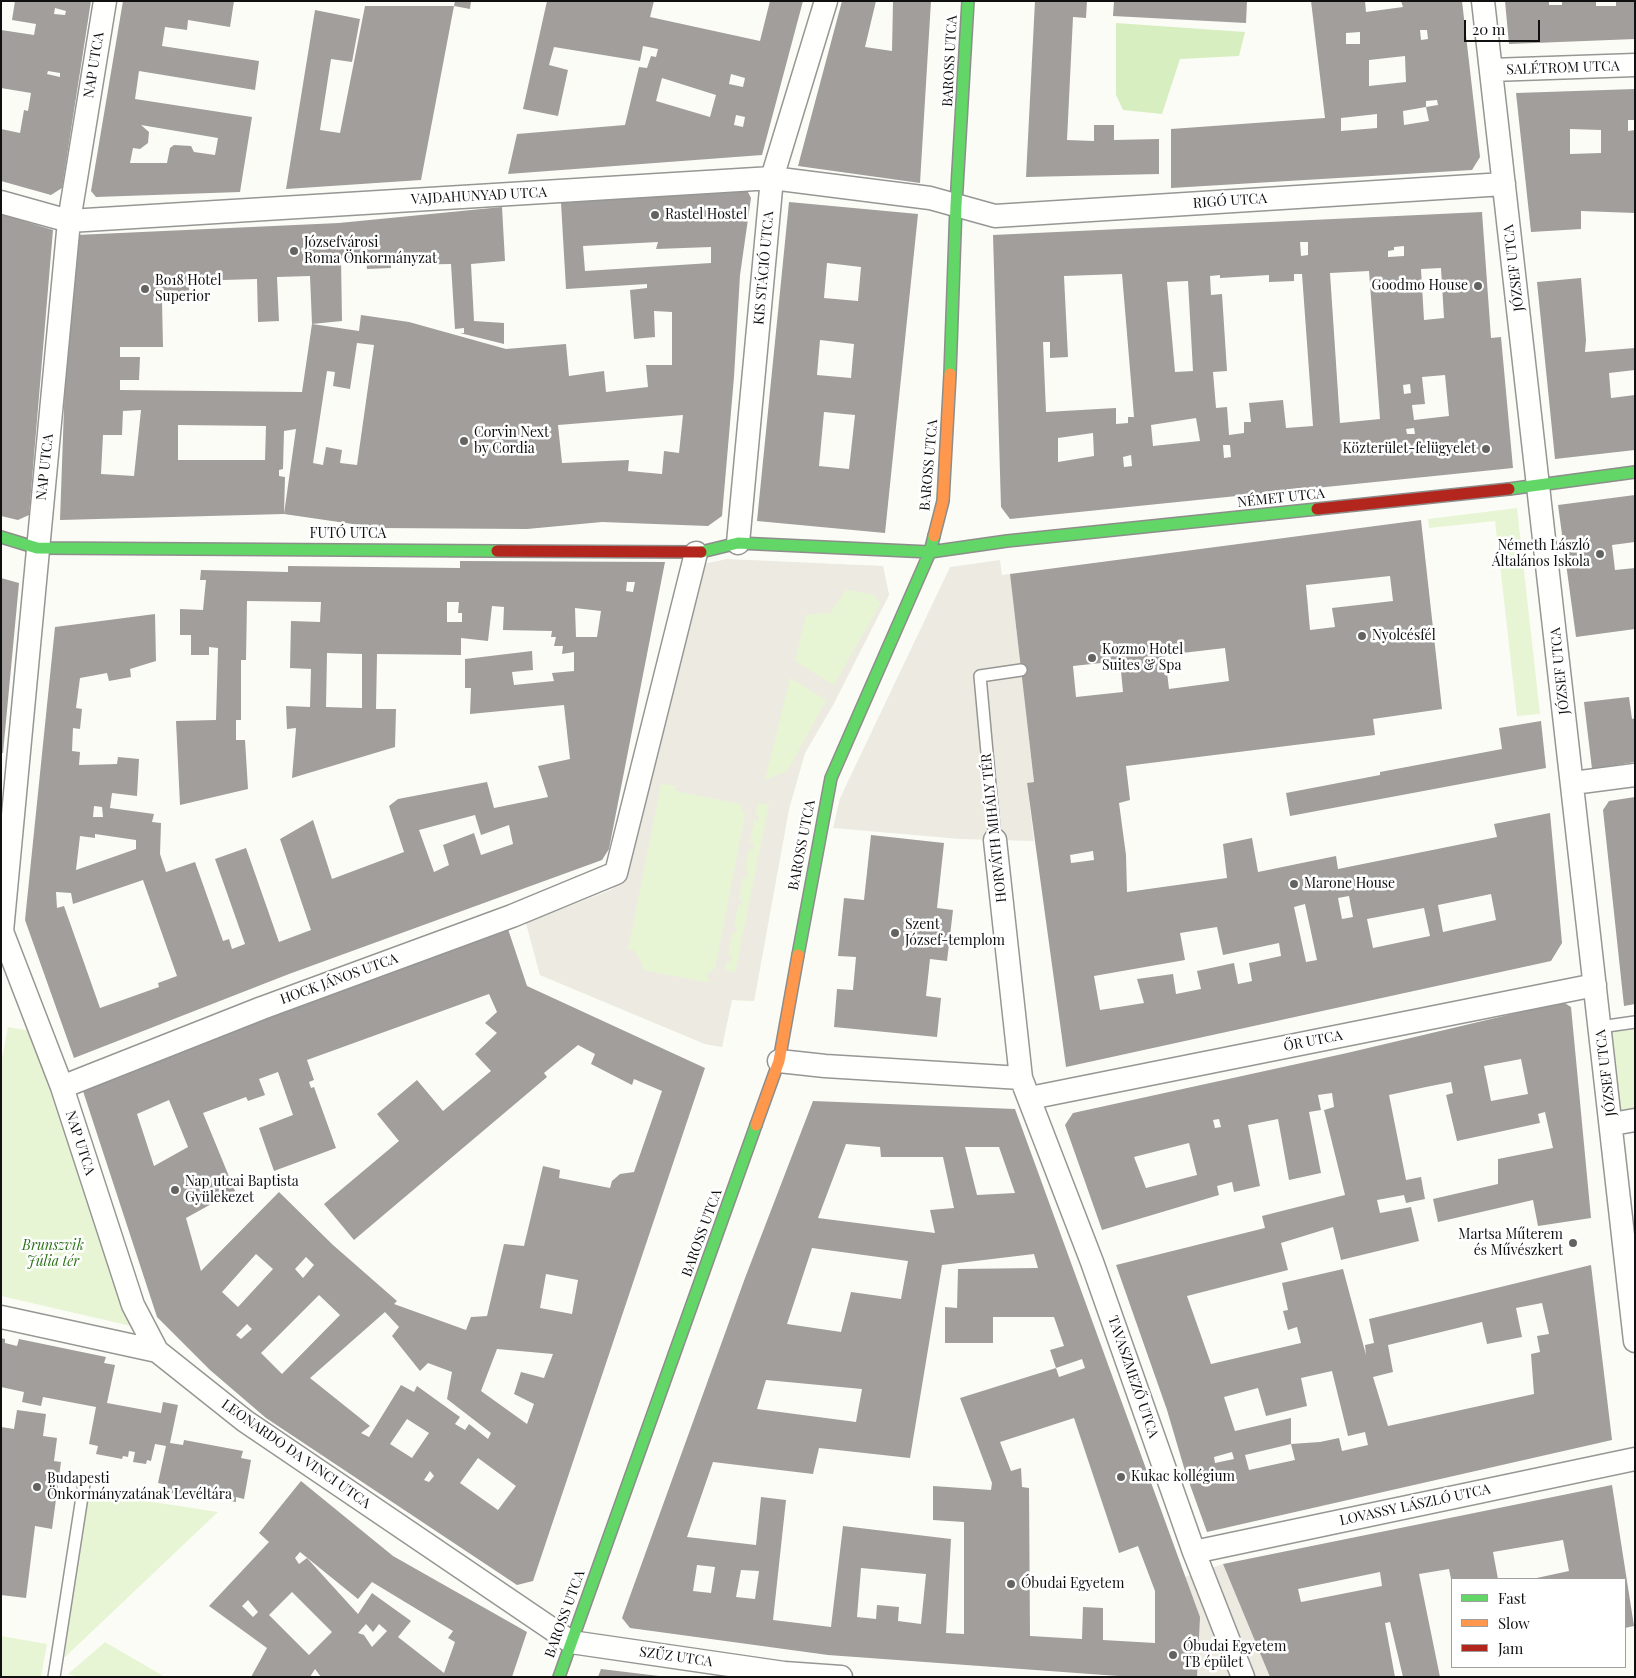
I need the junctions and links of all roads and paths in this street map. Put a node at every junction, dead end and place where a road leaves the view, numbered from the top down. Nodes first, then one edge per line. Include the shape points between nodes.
1 (105, 1) edge
2 (826, 1) edge
3 (968, 1) edge
4 (1483, 1) edge
5 (1635, 65) edge
6 (1491, 70) junction
7 (772, 178) junction
8 (1504, 184) junction
9 (1, 202) edge
10 (956, 205) junction
11 (69, 221) junction
12 (1635, 472) edge
13 (1540, 486) junction
14 (1, 537) edge
15 (738, 542) junction
16 (37, 548) junction
17 (930, 552) junction
18 (696, 553) junction
19 (1021, 670) dead end
20 (1635, 775) edge
21 (1573, 783) junction
22 (995, 840) joint
23 (2, 936) edge
24 (1595, 985) junction
25 (1635, 1022) edge
26 (1600, 1027) junction
27 (779, 1061) junction
28 (1021, 1078) junction
29 (62, 1087) junction
30 (1030, 1098) junction
31 (1635, 1120) edge
32 (1612, 1124) junction
33 (1, 1317) edge
34 (1635, 1341) edge
35 (157, 1351) junction
36 (1635, 1459) edge
37 (84, 1484) dead end
38 (1194, 1552) junction
39 (571, 1642) junction
40 (783, 1675) edge
41 (54, 1677) edge
42 (559, 1677) edge
43 (841, 1677) edge
44 (1243, 1677) edge

1 - 11 street, NAP UTCA
2 - 7 street, KIS STÁCIÓ UTCA
3 - 10 street, BAROSS UTCA
4 - 6 street, JÓZSEF UTCA
5 - 6 street, SALÉTROM UTCA
6 - 8 street, JÓZSEF UTCA
7 - 10 street, VAJDAHUNYAD UTCA via 930,198
7 - 11 street, VAJDAHUNYAD UTCA
7 - 15 street, KIS STÁCIÓ UTCA
8 - 10 street, RIGÓ UTCA via 995,216
8 - 13 street, JÓZSEF UTCA
9 - 11 street, VAJDAHUNYAD UTCA
10 - 17 street, BAROSS UTCA via 947,460 943,501
11 - 16 street, NAP UTCA
12 - 13 street, NÉMET UTCA
13 - 17 street, NÉMET UTCA via 1007,540
13 - 21 street, JÓZSEF UTCA
14 - 16 street, FUTÓ UTCA
15 - 17 street
15 - 18 street
16 - 18 street, FUTÓ UTCA
16 - 23 street, NAP UTCA
17 - 27 street, BAROSS UTCA via 831,778
18 - 29 street, HOCK JÁNOS UTCA via 616,874
19 - 22 lane, HORVÁTH MIHÁLY TÉR via 980,676
20 - 21 street
21 - 24 street, JÓZSEF UTCA
22 - 28 street, HORVÁTH MIHÁLY TÉR
23 - 29 street, NAP UTCA
24 - 26 street, JÓZSEF UTCA
24 - 30 street, ŐR UTCA
25 - 26 lane
26 - 32 street, JÓZSEF UTCA
27 - 28 street
27 - 39 street, BAROSS UTCA
28 - 30 street, TAVASZMEZŐ UTCA
29 - 35 street, NAP UTCA via 133,1305
30 - 38 street, TAVASZMEZŐ UTCA via 1092,1262
31 - 32 street
32 - 34 street, JÓZSEF UTCA
33 - 35 street, LEONARDO DA VINCI UTCA
35 - 39 street, LEONARDO DA VINCI UTCA via 245,1421
36 - 38 street, LOVASSY LÁSZLÓ UTCA
37 - 41 lane
38 - 44 street, TAVASZMEZŐ UTCA
39 - 40 street, SZŰZ UTCA
39 - 42 street, BAROSS UTCA
40 - 43 street, SZŰZ UTCA

